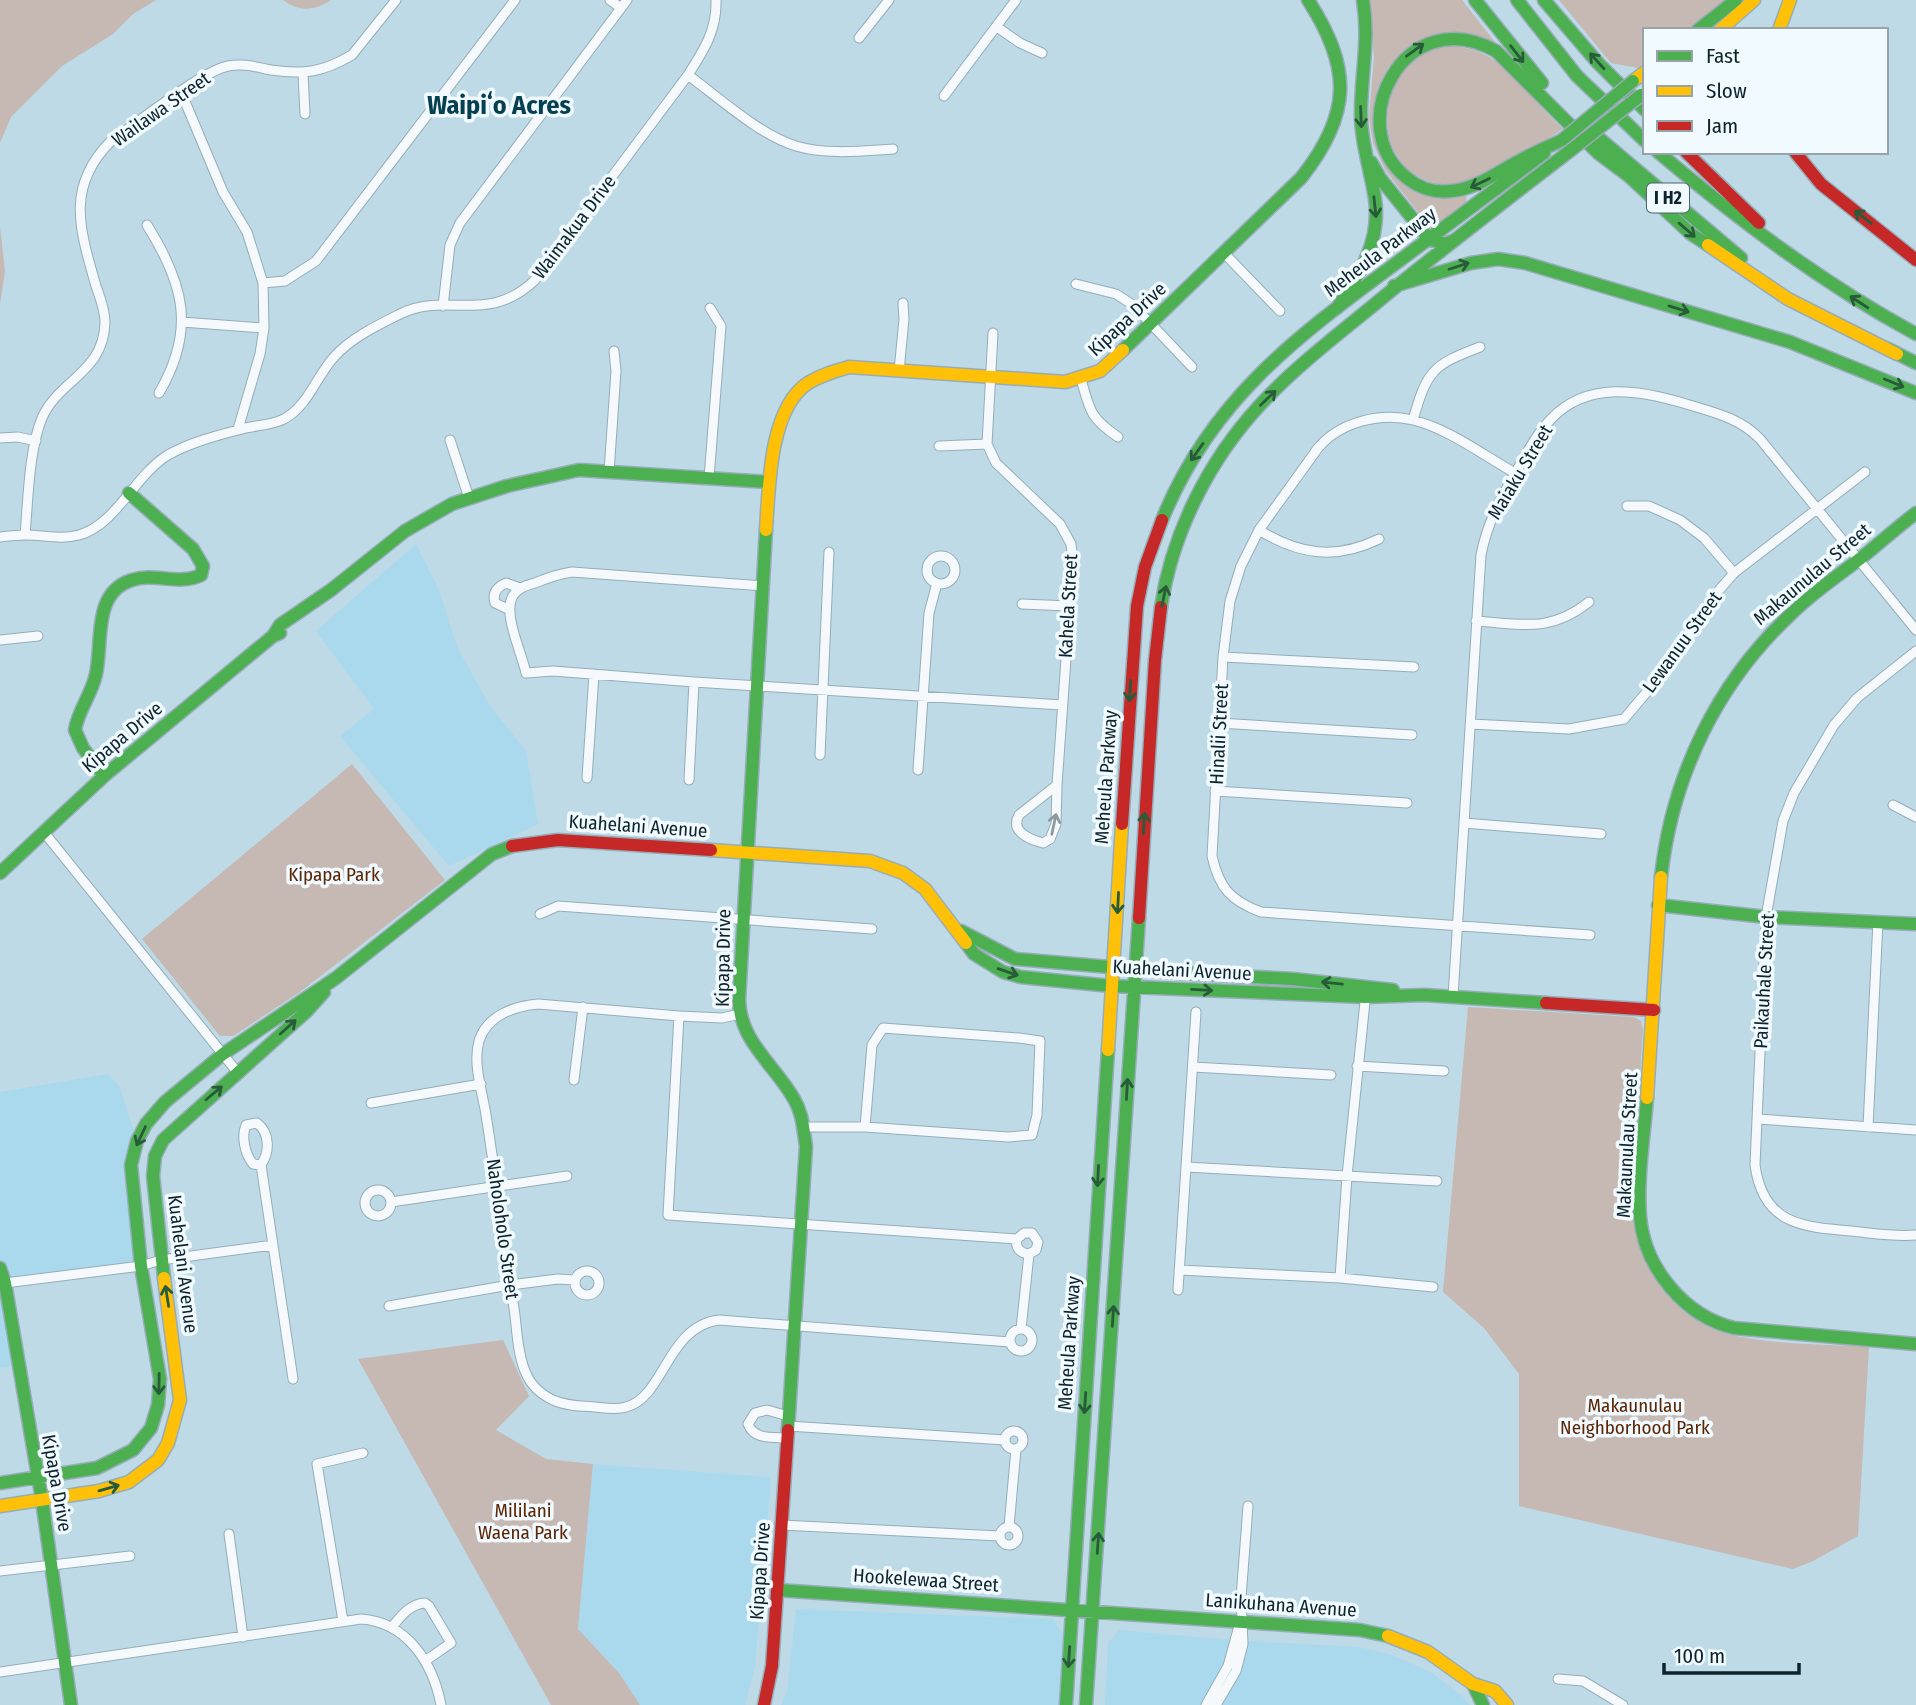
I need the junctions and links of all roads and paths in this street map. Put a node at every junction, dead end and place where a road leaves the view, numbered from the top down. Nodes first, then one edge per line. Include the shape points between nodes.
1 (396, 0) edge
2 (515, 0) edge
3 (610, 0) edge
4 (716, 0) edge
5 (889, 0) edge
6 (1016, 0) edge
7 (1308, 0) edge
8 (1363, 0) edge
9 (1475, 0) edge
10 (1517, 0) edge
11 (1544, 0) edge
12 (1736, 0) edge
13 (1754, 0) edge
14 (1763, 0) edge
15 (1790, 0) edge
16 (624, 4) edge
17 (997, 27) junction
18 (1701, 28) edge
19 (1725, 28) edge
20 (1726, 28) edge
21 (1780, 28) edge
22 (859, 38) dead end
23 (1042, 53) dead end
24 (303, 74) junction
25 (1643, 74) edge
26 (688, 75) junction
27 (181, 92) junction
28 (1643, 93) edge
29 (944, 96) dead end
30 (1643, 108) edge
31 (305, 114) dead end
32 (1643, 139) edge
33 (1363, 140) junction
34 (1566, 145) junction
35 (893, 149) dead end
36 (1660, 154) edge
37 (1688, 154) edge
38 (1798, 154) edge
39 (147, 225) dead end
40 (1429, 239) junction
41 (1455, 240) junction
42 (1224, 253) junction
43 (1916, 260) edge
44 (1804, 266) junction
45 (263, 283) junction
46 (1076, 284) dead end
47 (1394, 286) junction
48 (903, 303) dead end
49 (443, 306) junction
50 (1337, 307) junction
51 (710, 308) dead end
52 (1280, 311) dead end
53 (182, 322) junction
54 (1152, 323) junction
55 (264, 328) junction
56 (993, 333) dead end
57 (1916, 334) edge
58 (1480, 347) dead end
59 (614, 351) dead end
60 (1897, 354) junction
61 (1916, 363) edge
62 (1192, 367) dead end
63 (899, 371) junction
64 (989, 376) junction
65 (1081, 379) junction
66 (159, 393) dead end
67 (1916, 393) edge
68 (1413, 420) junction
69 (239, 429) junction
70 (1118, 437) dead end
71 (0, 438) edge
72 (450, 440) dead end
73 (36, 441) junction
74 (987, 444) junction
75 (939, 446) dead end
76 (609, 472) junction
77 (1865, 472) dead end
78 (1515, 473) junction
79 (709, 478) junction
80 (769, 482) junction
81 (129, 493) junction
82 (469, 498) junction
83 (1627, 506) dead end
84 (1817, 510) junction
85 (1916, 513) edge
86 (1259, 530) junction
87 (25, 535) junction
88 (0, 537) edge
89 (1379, 539) dead end
90 (829, 552) dead end
91 (1858, 560) junction
92 (1734, 573) junction
93 (937, 583) dead end
94 (764, 586) junction
95 (520, 588) junction
96 (1589, 602) dead end
97 (1022, 604) dead end
98 (1069, 606) junction
99 (510, 610) junction
100 (1476, 621) junction
101 (1916, 630) edge
102 (38, 636) dead end
103 (0, 640) edge
104 (1916, 651) edge
105 (1223, 657) junction
106 (1414, 667) dead end
107 (594, 674) junction
108 (694, 682) junction
109 (759, 685) junction
110 (824, 690) junction
111 (924, 697) junction
112 (1062, 705) junction
113 (1219, 723) junction
114 (1470, 724) junction
115 (1412, 735) dead end
116 (820, 755) dead end
117 (918, 770) dead end
118 (104, 776) junction
119 (587, 778) dead end
120 (689, 780) dead end
121 (1057, 785) junction
122 (1215, 791) junction
123 (1407, 803) dead end
124 (1893, 805) dead end
125 (1916, 817) edge
126 (1464, 823) junction
127 (43, 831) junction
128 (1601, 834) dead end
129 (746, 852) junction
130 (0, 873) edge
131 (1658, 905) junction
132 (540, 914) dead end
133 (1766, 917) junction
134 (743, 918) junction
135 (1878, 921) junction
136 (1916, 924) edge
137 (1457, 926) junction
138 (872, 929) dead end
139 (957, 929) junction
140 (1590, 935) dead end
141 (1113, 967) junction
142 (1134, 970) junction
143 (336, 978) junction
144 (1111, 986) junction
145 (1133, 987) junction
146 (1366, 992) junction
147 (1453, 996) junction
148 (583, 1007) junction
149 (1654, 1010) junction
150 (1196, 1012) dead end
151 (740, 1014) junction
152 (679, 1016) junction
153 (223, 1054) junction
154 (1357, 1066) junction
155 (1193, 1067) junction
156 (1444, 1071) dead end
157 (237, 1073) junction
158 (1331, 1075) dead end
159 (575, 1080) dead end
160 (481, 1084) junction
161 (371, 1102) dead end
162 (1758, 1119) junction
163 (804, 1127) junction
164 (866, 1127) junction
165 (1868, 1127) junction
166 (1916, 1130) edge
167 (261, 1165) dead end
168 (1186, 1167) junction
169 (567, 1176) dead end
170 (1347, 1176) junction
171 (1437, 1181) dead end
172 (498, 1186) junction
173 (391, 1202) dead end
174 (802, 1224) junction
175 (1916, 1235) edge
176 (1017, 1239) junction
177 (273, 1245) junction
178 (1029, 1254) junction
179 (161, 1260) junction
180 (141, 1266) junction
181 (0, 1268) edge
182 (1179, 1270) junction
183 (1340, 1278) junction
184 (575, 1280) dead end
185 (5, 1283) junction
186 (510, 1285) junction
187 (1433, 1287) dead end
188 (1178, 1290) dead end
189 (390, 1306) dead end
190 (794, 1325) junction
191 (1021, 1329) junction
192 (1010, 1342) junction
193 (1916, 1344) edge
194 (293, 1379) dead end
195 (788, 1427) junction
196 (1005, 1440) junction
197 (1016, 1449) junction
198 (363, 1454) dead end
199 (36, 1478) junction
200 (0, 1483) edge
201 (42, 1500) junction
202 (0, 1506) edge
203 (1248, 1506) dead end
204 (782, 1525) junction
205 (1009, 1527) junction
206 (229, 1534) dead end
207 (999, 1536) junction
208 (130, 1556) dead end
209 (51, 1564) junction
210 (0, 1572) edge
211 (777, 1590) junction
212 (1072, 1610) junction
213 (1094, 1611) junction
214 (344, 1621) junction
215 (1241, 1621) junction
216 (392, 1627) junction
217 (243, 1637) junction
218 (425, 1661) junction
219 (64, 1663) junction
220 (0, 1672) edge
221 (1558, 1679) dead end
222 (1474, 1684) junction
223 (71, 1705) edge
224 (441, 1705) edge
225 (764, 1705) edge
226 (1066, 1705) edge
227 (1086, 1705) edge
228 (1206, 1705) edge
229 (1216, 1705) edge
230 (1483, 1705) edge
231 (1507, 1705) edge
232 (1623, 1705) edge

1 - 24 street, Wailawa Street via 352,55 323,70
2 - 45 street via 316,261 285,281
3 - 16 street
4 - 26 street, Waimakua Drive via 714,29
5 - 22 street
6 - 17 street
7 - 42 main road, Kipapa Drive via 1324,22 1338,65 1341,89 1332,135 1316,162
8 -> 33 main road via 1367,36 1360,104
9 -> 60 main road, I H2 via 1572,117 1684,211 1785,288
10 - 32 main road via 1577,76
30 -> 11 main road
12 - 18 main road
13 - 19 main road
14 - 20 main road
15 - 21 main road
16 - 49 street via 460,223 450,246
17 - 23 street
17 - 29 street
24 - 27 street, Wailawa Street via 230,66
24 - 31 street
25 - 34 main road, Meheula Parkway, bridge
26 - 35 street via 769,134 797,147
26 - 49 street, Waimakua Drive via 520,294 482,306
27 - 45 street via 223,192 247,232
27 - 73 street, Wailawa Street via 111,141 89,169 80,201 80,222 104,311 104,332 94,361 49,405
28 - 34 main road, Meheula Parkway, bridge
33 - 40 main road via 1380,178
33 -> 50 main road via 1376,230 1362,271
34 - 40 main road, Meheula Parkway
34 - 41 main road, Meheula Parkway
34 -> 60 main road via 1518,161 1477,186 1437,192 1405,178 1392,163 1383,148 1381,99 1396,67 1411,51 1444,37 1484,44 1691,234 1788,299
36 - 44 main road, I H2 via 1725,209
37 - 44 main road
43 -> 38 main road via 1821,184
39 - 53 street via 180,291
40 - 41 main road via 1446,244
40 - 50 main road, Meheula Parkway
41 - 47 main road, Meheula Parkway
42 - 52 street
42 - 54 main road, Kipapa Drive
57 -> 44 main road, I H2
45 - 55 street
46 - 54 street via 1116,294
47 -> 67 main road via 1471,262 1525,262 1790,342
142 -> 47 main road, Meheula Parkway via 1155,660 1175,549 1218,461 1253,412
48 - 63 street
49 - 69 street, Waimakua Drive via 404,312 375,327 331,360 302,404 284,419
50 -> 141 main road, Meheula Parkway via 1271,361 1240,395 1192,458 1154,539 1137,600
51 - 79 street via 721,326
53 - 55 street
53 - 66 street
54 - 62 street
54 - 65 main road, Kipapa Drive via 1100,371
55 - 69 street
56 - 64 street
58 - 68 street via 1449,358 1431,373
59 - 76 street
60 - 61 main road, I H2
63 - 64 main road, Kipapa Drive
63 - 80 main road, Kipapa Drive via 849,367 818,376 796,392 779,424
64 - 65 main road, Kipapa Drive via 1065,382
64 - 74 street
65 - 70 street via 1092,415
68 - 78 street, Hinalii Street
68 - 86 street, Hinalii Street via 1370,419 1326,438
69 - 81 street, Waimakua Drive via 167,456
71 - 73 street
72 - 82 street
73 - 87 street, Wailawa Street
74 - 75 street
74 - 98 street, Kahela Street via 996,463 1067,534 1073,561
76 - 79 main road, Kipapa Drive
76 - 82 main road, Kipapa Drive via 565,472
77 - 84 street, Lewanuu Street
78 - 84 street, Maiaku Street via 1552,418 1567,407 1599,394 1633,391 1733,418 1749,428
78 - 100 street, Maiaku Street via 1484,536
79 - 80 main road, Kipapa Drive
80 - 94 main road, Kipapa Drive
81 - 87 street, Waimakua Drive via 106,520 81,535
81 - 118 main road via 193,549 202,566 201,575 187,582 136,578 119,586 106,602 96,676 75,730
82 - 118 main road, Kipapa Drive via 405,531
83 - 92 street via 1649,506 1680,520 1704,538
84 - 91 street, Maiaku Street
84 - 92 street, Lewanuu Street
85 - 91 main road, Makaunulau Street
86 - 89 street via 1311,552 1359,549
86 - 105 street, Hinalii Street via 1236,582
87 - 88 street, Waimakua Drive
90 - 110 street
91 - 101 street, Maiaku Street
91 - 131 main road, Makaunulau Street via 1768,636 1745,662 1704,727 1672,809
92 - 114 street, Lewanuu Street via 1624,719 1569,729
93 - 111 street via 929,613
94 - 95 street via 587,572 558,574
94 - 109 main road, Kipapa Drive
95 - 99 street via 510,601
95 - 99 street via 506,583 495,591 495,603
96 - 100 street via 1555,623
97 - 98 street
98 - 112 street, Kahela Street
99 - 107 street via 526,673
100 - 114 street, Maiaku Street
102 - 103 street
104 - 133 street, Paikauhale Street via 1857,698 1814,757 1783,821
105 - 106 street
105 - 113 street, Hinalii Street
107 - 108 street
107 - 119 street
108 - 109 street
108 - 120 street
109 - 110 street
109 - 129 main road, Kipapa Drive
110 - 111 street
110 - 116 street
111 - 112 street
111 - 117 street
112 - 121 street, Kahela Street
113 - 115 street
113 - 122 street, Hinalii Street
114 - 126 street, Maiaku Street
118 - 127 main road, Kipapa Drive
121 -> 121 street, Kahela Street via 1015,822 1016,828 1034,841 1043,843 1053,832
122 - 123 street
122 - 137 street, Hinalii Street via 1212,856 1228,894 1241,905 1279,915
124 - 125 street
126 - 128 street
126 - 137 street, Maiaku Street
127 - 130 main road, Kipapa Drive
127 - 153 street
129 - 134 main road, Kipapa Drive
129 - 139 main road, Kuahelani Avenue via 870,862 895,870 925,889
129 - 143 main road, Kuahelani Avenue via 558,840 510,845 492,853
131 - 133 main road
131 - 149 main road, Makaunulau Street
132 - 134 street via 558,906
133 - 135 main road
133 - 162 street, Paikauhale Street
134 - 138 street
134 - 151 main road, Kipapa Drive
135 - 136 main road
135 - 165 street
137 - 140 street, Hinalii Street
137 - 147 street, Maiaku Street
139 - 141 main road, Kuahelani Avenue via 1015,959
139 -> 144 main road, Kuahelani Avenue via 974,954 1003,971
141 - 142 main road, Kuahelani Avenue
141 - 144 main road, Meheula Parkway
142 - 145 main road, Meheula Parkway
146 -> 142 main road, Kuahelani Avenue via 1293,979
143 - 153 main road, Kuahelani Avenue
157 -> 143 main road, Kuahelani Avenue via 307,1011
144 - 145 main road, Kuahelani Avenue
144 -> 212 main road, Meheula Parkway
145 -> 146 main road, Kuahelani Avenue
213 -> 145 main road, Meheula Parkway
146 - 147 main road, Kuahelani Avenue
146 - 154 street
147 - 149 main road, Kuahelani Avenue
148 - 152 street, Naholoholo Street
148 - 159 street
148 - 160 street, Naholoholo Street via 522,1005 502,1013 480,1039
149 - 193 main road, Makaunulau Street via 1640,1217 1650,1256 1672,1292 1703,1317 1723,1326
150 - 155 street
151 - 152 street, Naholoholo Street
151 - 163 main road, Kipapa Drive via 754,1045 789,1091
152 - 174 street via 668,1215
153 - 157 street
153 -> 180 main road, Kuahelani Avenue via 164,1102 137,1141 131,1165
154 - 156 street
154 - 170 street
155 - 158 street
155 - 168 street
179 -> 157 main road, Kuahelani Avenue via 155,1156 174,1128
160 - 161 street
160 - 172 street, Naholoholo Street
162 - 165 street
162 - 175 street, Paikauhale Street via 1756,1178 1779,1215 1814,1228
163 - 164 street
163 - 174 main road, Kipapa Drive
164 - 164 street via 1032,1135 1040,1041 883,1028 872,1045
165 - 166 street
167 - 177 street
168 - 170 street
168 - 182 street
169 - 172 street
170 - 171 street
170 - 183 street
172 - 173 street
172 - 186 street, Naholoholo Street
174 - 176 street
174 - 190 main road, Kipapa Drive
176 - 178 street via 1020,1251
176 - 178 street via 1024,1233 1035,1235 1038,1246
177 - 179 street
177 - 194 street
178 - 191 street
179 - 180 street
201 -> 179 main road, Kuahelani Avenue via 129,1482 158,1460 168,1443 180,1400
180 - 185 street
180 -> 199 main road, Kuahelani Avenue via 160,1379 151,1428 118,1460
181 - 185 main road, Kipapa Drive
182 - 183 street
182 - 188 street
183 - 187 street
184 - 186 street
185 - 199 main road, Kipapa Drive
186 - 189 street
186 - 190 street, Naholoholo Street via 523,1368 542,1394 564,1404 615,1408 638,1402 687,1335 707,1321
190 - 192 street, Naholoholo Street
190 - 195 main road, Kipapa Drive
191 - 192 street via 1013,1333
191 - 192 street via 1032,1336 1029,1348 1019,1351
195 - 196 street
195 - 204 main road, Kipapa Drive
196 - 197 street
196 - 197 street via 1010,1431 1020,1432 1024,1442
197 - 205 street
198 - 214 street via 317,1464
199 - 200 main road, Kuahelani Avenue
199 - 201 main road, Kipapa Drive
201 - 202 main road, Kuahelani Avenue
201 - 209 main road, Kipapa Drive
203 - 215 street
204 - 207 street
204 - 211 main road, Kipapa Drive
205 - 207 street
205 - 207 street via 1017,1533 1016,1541 1006,1545
206 - 217 street
208 - 209 street
209 - 210 street
209 - 219 main road, Kipapa Drive
211 - 212 main road, Hookelewaa Street
211 - 225 main road, Kipapa Drive via 772,1666
212 - 213 main road, Lanikuhana Avenue
212 -> 226 main road, Meheula Parkway
213 - 215 main road, Lanikuhana Avenue
213 - 227 main road, Meheula Parkway
214 - 216 street via 372,1620
214 - 217 street
215 - 222 main road, Lanikuhana Avenue via 1383,1634 1428,1652
215 - 228 street via 1228,1666
215 - 229 street via 1241,1657
216 - 218 street via 414,1644
216 - 218 street via 419,1603 429,1606 451,1643
217 - 219 street
218 - 224 street
219 - 220 street
219 - 223 main road, Kipapa Drive
221 - 232 street via 1583,1681
222 - 230 main road
222 - 231 main road, Lanikuhana Avenue via 1495,1691

